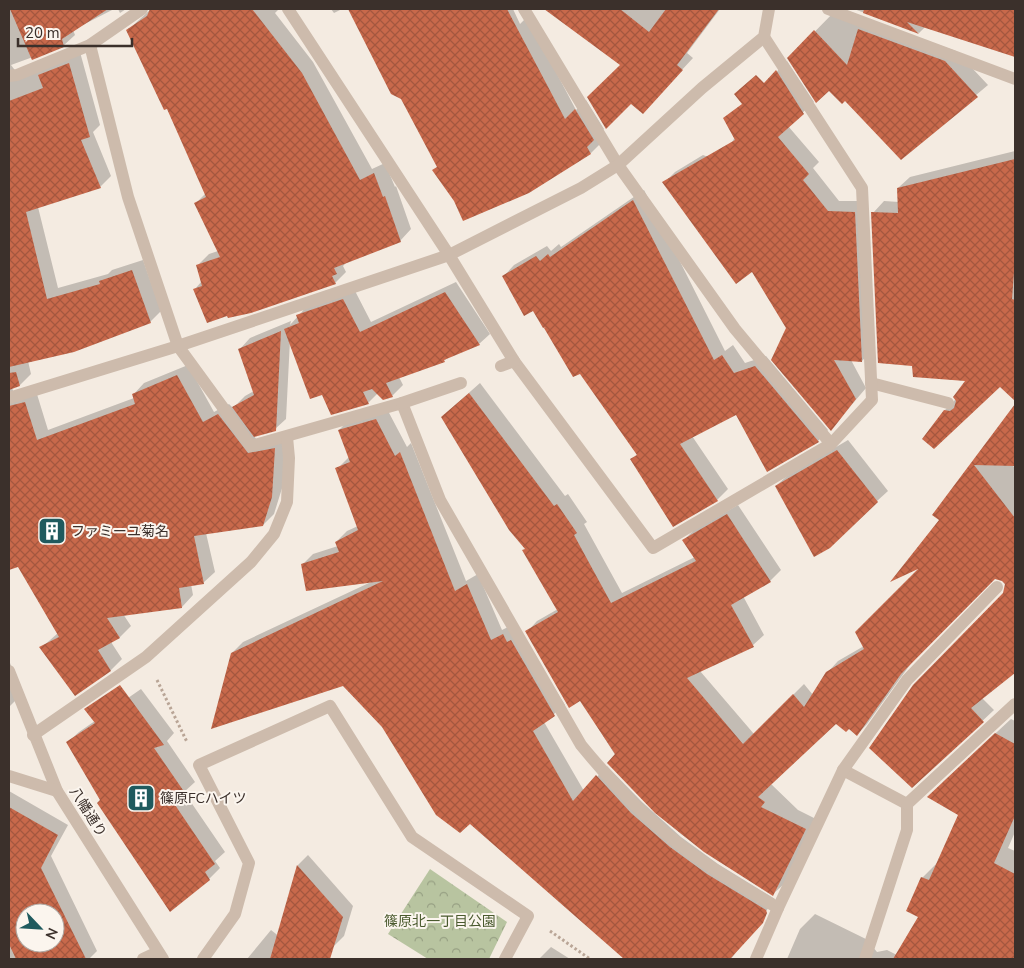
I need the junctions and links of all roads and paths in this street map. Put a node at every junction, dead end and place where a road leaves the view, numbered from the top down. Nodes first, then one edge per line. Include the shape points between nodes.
1 (142, 9) edge
2 (288, 9) edge
3 (524, 9) edge
4 (769, 9) edge
5 (828, 9) edge
6 (764, 37) junction
7 (90, 45) junction
8 (9, 76) edge
9 (1015, 79) edge
10 (618, 165) junction
11 (449, 255) junction
12 (178, 346) junction
13 (514, 361) junction
14 (501, 366) dead end
15 (461, 382) dead end
16 (871, 383) junction
17 (9, 398) edge
18 (402, 403) junction
19 (948, 403) dead end
20 (288, 438) junction
21 (831, 444) junction
22 (998, 587) dead end
23 (146, 657) junction
24 (9, 671) edge
25 (1015, 704) edge
26 (34, 736) junction
27 (198, 765) junction
28 (844, 770) junction
29 (9, 776) edge
30 (57, 791) junction
31 (907, 804) junction
32 (778, 908) junction
33 (528, 916) junction
34 (160, 956) edge
35 (143, 959) edge
36 (203, 959) edge
37 (505, 959) edge
38 (590, 959) edge
39 (756, 959) edge
40 (865, 959) edge

1 - 7 street
2 - 11 street
3 - 10 street
4 - 6 street
5 - 9 street
6 - 10 street via 702,88
6 - 16 street via 862,188
7 - 8 street
7 - 12 street via 128,197
10 - 11 street via 581,188
10 - 21 street via 735,329
11 - 12 street
11 - 13 street
12 - 17 street
12 - 20 street via 251,446
13 - 14 street
13 - 21 street via 652,548
15 - 18 street
16 - 19 street
16 - 21 street via 872,400
18 - 20 street
18 - 32 street via 440,500 581,745 608,778 675,841
20 - 23 street via 287,502 274,534 251,562
22 - 28 street via 908,680
23 - 26 street
23 - 27 path
24 - 26 street, 八幡通り
25 - 31 street
26 - 30 street, 八幡通り
27 - 33 street via 330,706 412,837
27 - 36 street via 249,863 235,914
28 - 31 street
28 - 32 street
29 - 30 street
30 - 34 street, 八幡通り
31 - 40 street via 907,830
32 - 39 street
33 - 37 street
33 - 38 path
34 - 35 street

